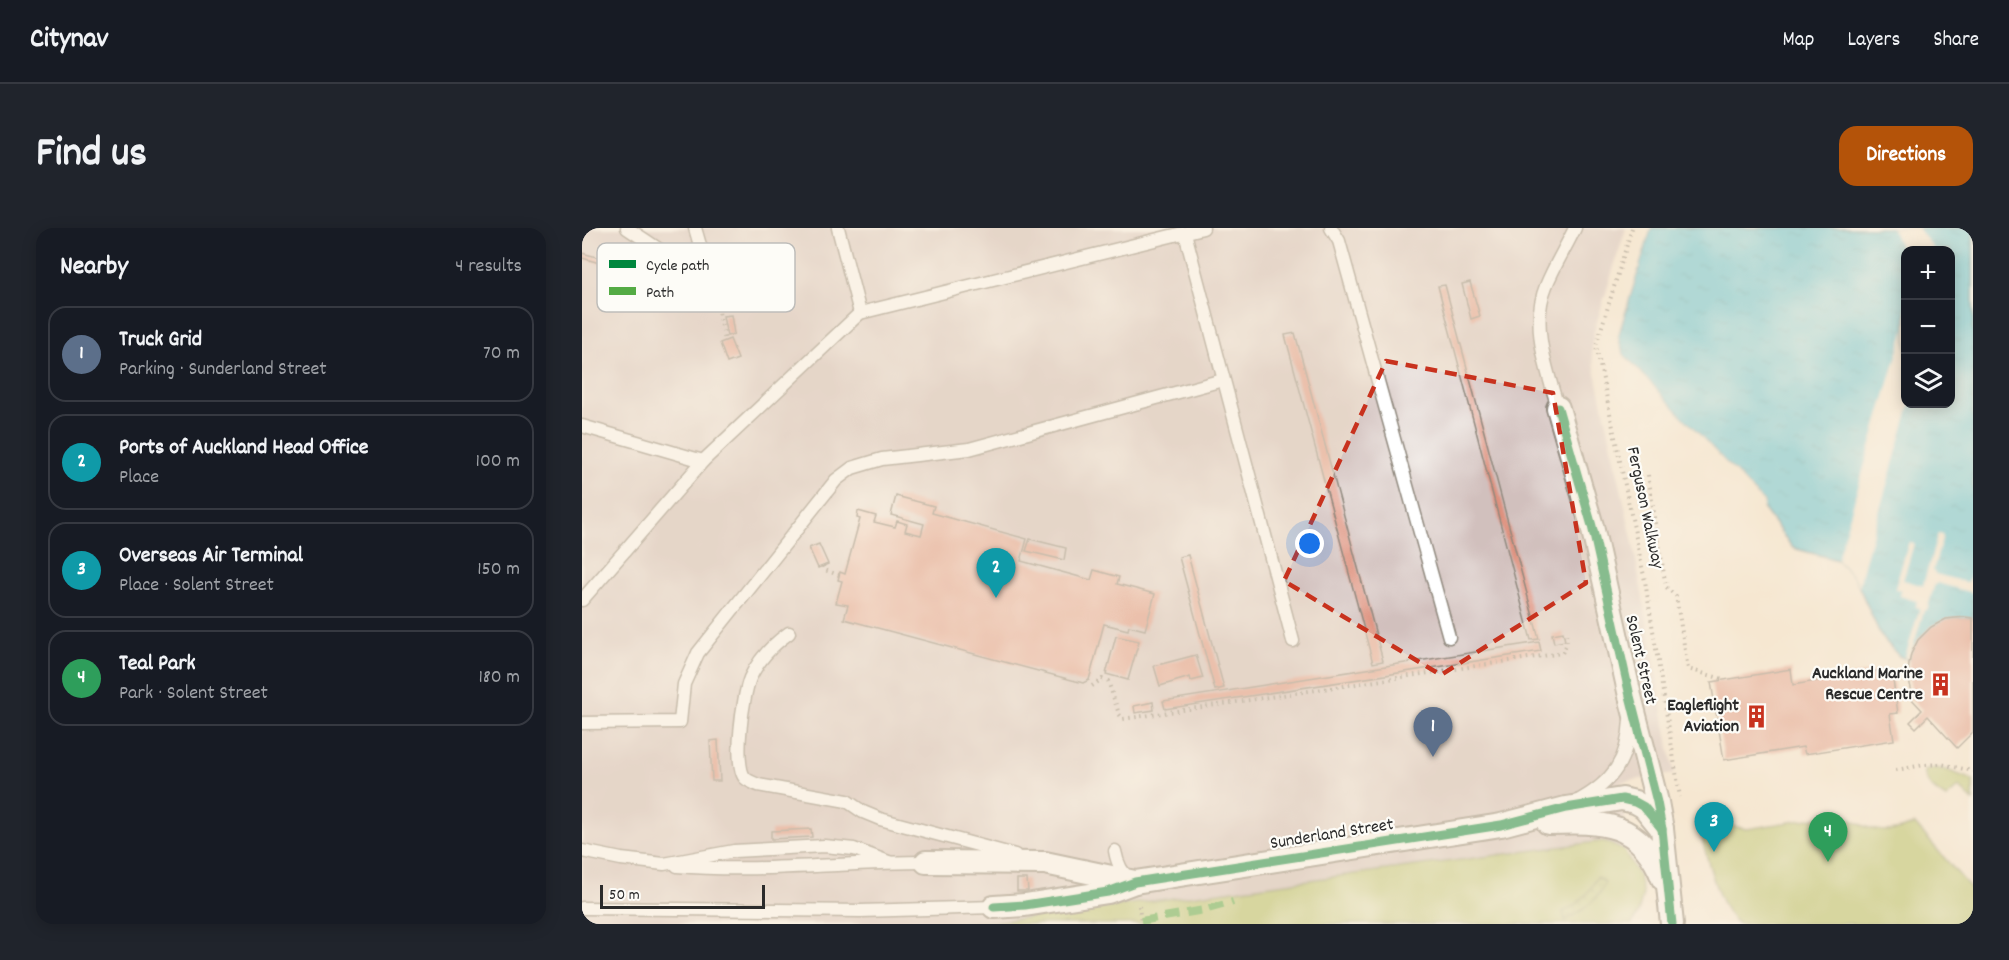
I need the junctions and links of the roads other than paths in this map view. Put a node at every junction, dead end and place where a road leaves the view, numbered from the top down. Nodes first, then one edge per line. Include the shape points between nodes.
1 (627, 228) edge
2 (695, 228) edge
3 (838, 228) edge
4 (1203, 228) edge
5 (1331, 228) edge
6 (1575, 228) edge
7 (1185, 233) junction
8 (650, 243) edge
9 (699, 243) edge
10 (860, 313) junction
11 (1224, 380) junction
12 (1557, 408) joint
13 (582, 426) edge
14 (703, 461) junction
15 (582, 600) edge
16 (789, 633) dead end
17 (1449, 638) dead end
18 (1293, 640) dead end
19 (1630, 696) junction
20 (582, 723) edge
21 (1566, 808) junction
22 (1502, 825) junction
23 (1662, 829) junction
24 (582, 851) edge
25 (1115, 851) dead end
26 (889, 862) junction
27 (926, 862) joint
28 (1045, 863) junction
29 (664, 864) junction
30 (1135, 882) junction
31 (1670, 901) junction
32 (994, 907) joint
33 (582, 908) edge
34 (1672, 924) edge

1 - 8 lane
2 - 9 lane
3 - 10 lane
4 - 7 lane
5 - 17 lane via 1339,241
6 - 12 lane via 1545,288 1539,315 1540,341
7 - 10 lane
7 - 11 lane
10 - 14 lane
11 - 18 lane
11 - 20 lane via 969,449 882,459 852,468 836,480 698,653 684,684 680,722
12 - 19 street, Solent Street via 1592,526
13 - 14 lane
14 - 15 lane
16 - 28 lane via 764,655 750,679 740,730 740,768 745,778 758,785 848,801 880,819
19 - 21 lane via 1629,733 1620,765 1588,796
19 - 23 street, Solent Street
21 - 22 street, Sunderland Street
21 - 23 street, Sunderland Street via 1622,799 1644,807
22 - 30 street, Sunderland Street
22 - 31 street, Sunderland Street via 1583,821 1627,831 1654,859
23 - 31 street, Solent Street
24 - 29 lane
25 - 30 lane via 1127,877
26 - 27 lane
26 - 29 lane via 743,868
26 - 29 lane via 854,849 824,846 735,850
27 - 28 street, Sunderland Street
28 - 30 street, Sunderland Street
30 - 32 street, Sunderland Street via 1108,892
31 - 34 street, Solent Street
32 - 33 lane via 861,911

